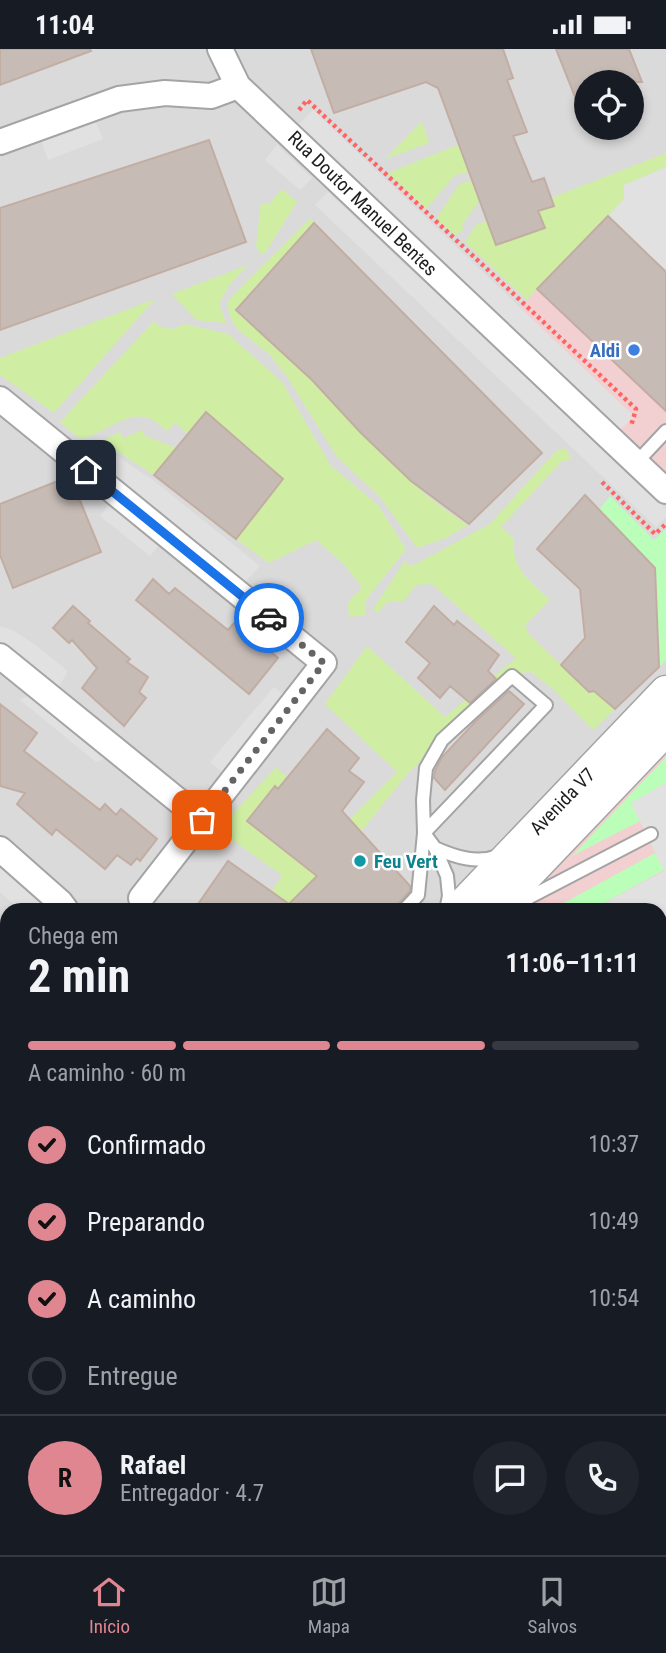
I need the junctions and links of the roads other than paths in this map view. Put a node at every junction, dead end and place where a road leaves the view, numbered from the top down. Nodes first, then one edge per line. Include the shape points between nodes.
1 (220, 49) edge
2 (238, 86) junction
3 (0, 142) edge
4 (0, 399) edge
5 (666, 431) edge
6 (644, 455) junction
7 (666, 491) edge
8 (0, 656) edge
9 (666, 692) edge
10 (666, 729) edge
11 (202, 820) junction
12 (424, 833) junction
13 (651, 834) dead end
14 (435, 848) junction
15 (0, 849) edge
16 (515, 849) junction
17 (141, 898) dead end
18 (61, 903) edge
19 (411, 903) edge
20 (448, 903) edge
21 (465, 903) edge
22 (500, 903) edge
23 (521, 903) edge

1 - 2 street
2 - 3 street via 211,96 165,93 119,99
2 - 6 street, Rua Doutor Manuel Bentes
4 - 11 street via 324,663
5 - 6 lane
6 - 7 street, Rua Doutor Manuel Bentes
8 - 11 street
9 - 16 street, Avenida V7
10 - 22 street, Avenida V7
11 - 17 street
12 - 12 lane via 426,768 442,740 512,676 547,705
12 - 14 lane
12 - 19 lane via 418,895
13 - 23 lane
14 - 16 lane via 455,857 487,860
14 - 20 lane via 447,876
15 - 18 street
16 - 21 street, Avenida V7

